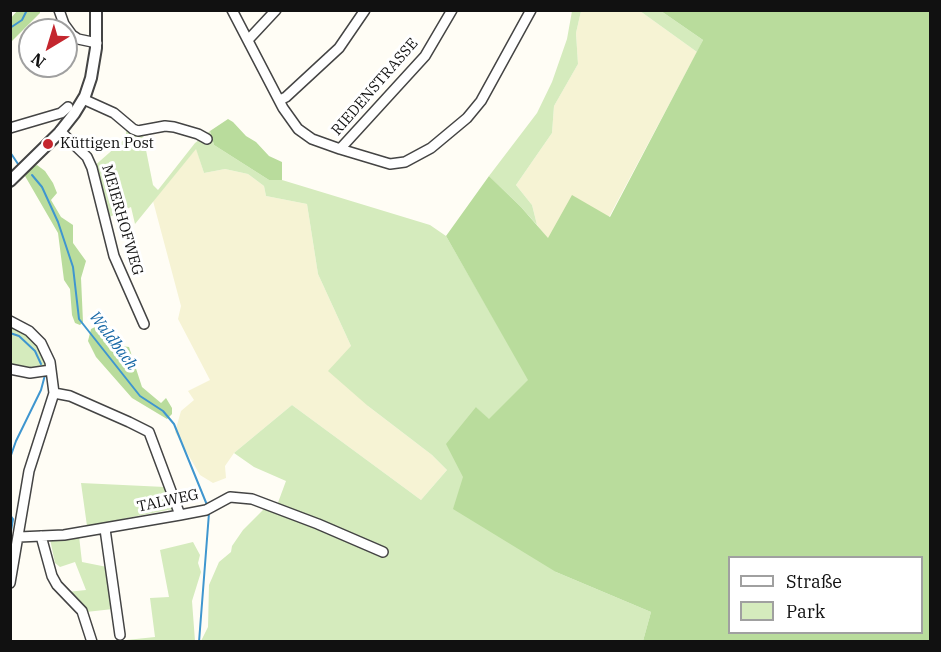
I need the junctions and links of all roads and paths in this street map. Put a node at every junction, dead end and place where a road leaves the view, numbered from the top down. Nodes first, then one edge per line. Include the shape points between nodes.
1 (59, 10) edge
2 (96, 10) edge
3 (232, 10) edge
4 (276, 10) edge
5 (364, 10) edge
6 (452, 10) edge
7 (531, 10) edge
8 (248, 40) junction
9 (97, 43) junction
10 (83, 99) junction
11 (280, 100) junction
12 (68, 107) dead end
13 (10, 128) edge
14 (60, 131) junction
15 (207, 139) dead end
16 (340, 149) junction
17 (10, 181) edge
18 (10, 321) edge
19 (144, 324) dead end
20 (10, 369) edge
21 (51, 370) junction
22 (54, 393) junction
23 (180, 515) junction
24 (105, 529) junction
25 (41, 536) junction
26 (19, 537) junction
27 (383, 552) dead end
28 (10, 583) edge
29 (120, 635) dead end
30 (92, 642) edge

1 - 9 street via 72,35
2 - 9 street
3 - 8 street, RIEDENSTRASSE
4 - 8 street
5 - 11 street via 339,48
6 - 16 street, RIEDENSTRASSE via 425,56
7 - 16 street via 481,101 431,148 405,162 390,164
8 - 11 street, RIEDENSTRASSE
9 - 10 street
10 - 14 street
10 - 15 street via 114,113 133,129 174,127
11 - 16 street, RIEDENSTRASSE via 298,129 312,139
12 - 13 street via 61,113
14 - 17 street
14 - 19 street, MEIERHOFWEG via 87,157 92,168 114,256
18 - 21 street via 41,344
20 - 21 street via 30,373
21 - 22 street
22 - 23 street via 70,396 149,432
22 - 26 street via 29,471
23 - 24 street, TALWEG
23 - 27 street, TALWEG via 206,510 230,497 252,499
24 - 25 street, TALWEG
24 - 29 street
25 - 26 street, TALWEG
25 - 30 street via 52,576 82,611
26 - 28 street

